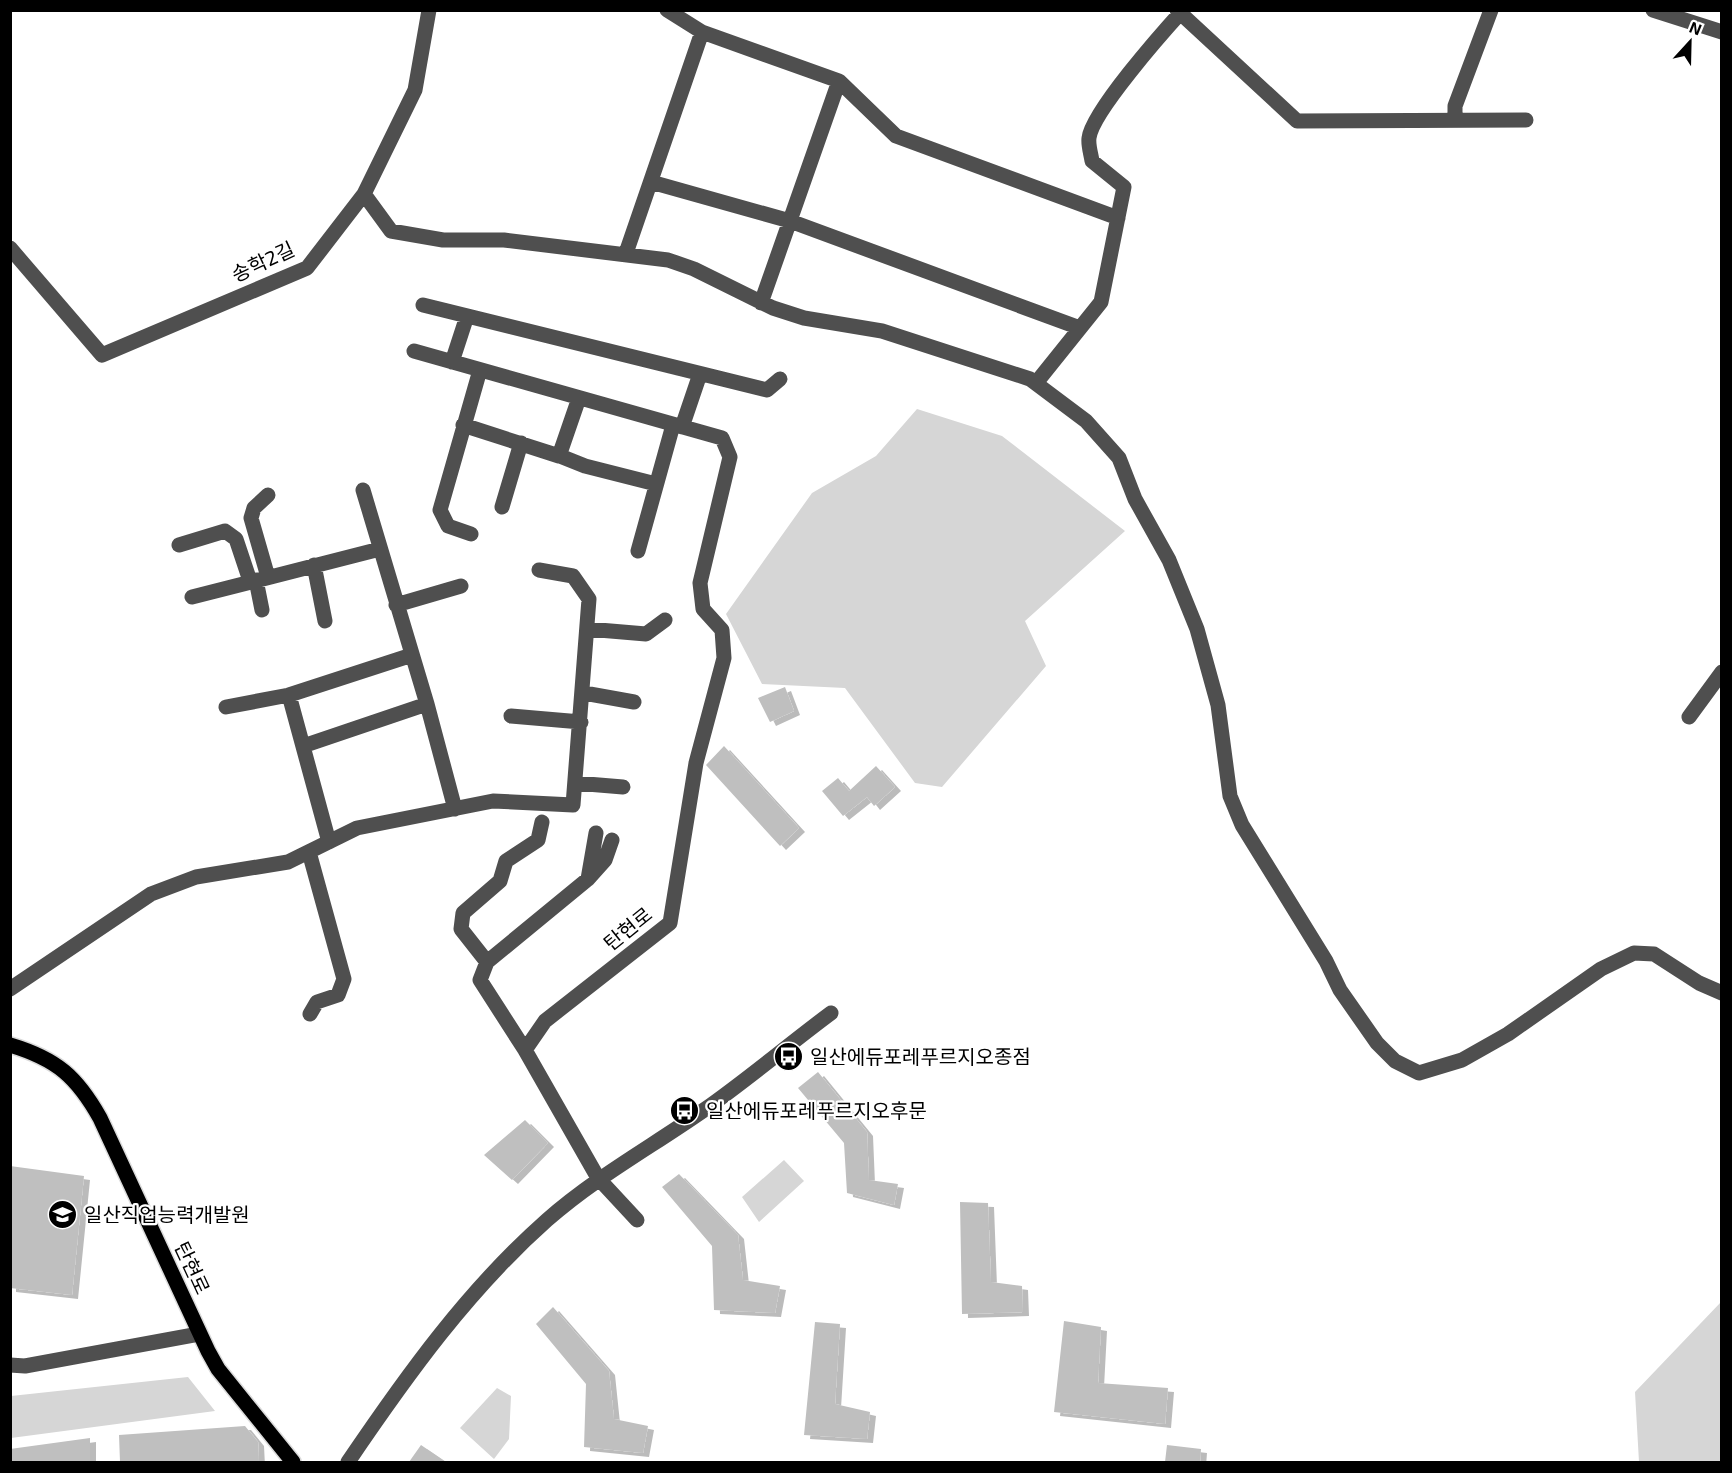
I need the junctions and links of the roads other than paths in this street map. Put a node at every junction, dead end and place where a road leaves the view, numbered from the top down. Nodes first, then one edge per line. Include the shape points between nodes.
1 (429, 10) edge
2 (666, 10) edge
3 (1491, 10) edge
4 (1653, 10) edge
5 (1180, 12) edge
6 (702, 32) junction
7 (1722, 32) edge
8 (840, 81) junction
9 (1455, 120) junction
10 (1526, 120) dead end
11 (651, 182) junction
12 (364, 194) junction
13 (1118, 218) junction
14 (790, 222) junction
15 (10, 248) edge
16 (626, 253) junction
17 (761, 303) junction
18 (423, 305) dead end
19 (467, 316) junction
20 (1080, 328) junction
21 (414, 351) dead end
22 (452, 362) junction
23 (480, 370) junction
24 (699, 374) junction
25 (780, 379) dead end
26 (1036, 383) junction
27 (579, 398) junction
28 (463, 425) junction
29 (678, 426) junction
30 (521, 443) junction
31 (555, 454) junction
32 (657, 484) junction
33 (363, 490) dead end
34 (268, 495) dead end
35 (502, 507) dead end
36 (471, 534) dead end
37 (179, 545) dead end
38 (380, 549) junction
39 (638, 551) dead end
40 (314, 565) junction
41 (539, 570) dead end
42 (258, 579) junction
43 (461, 586) dead end
44 (192, 597) dead end
45 (396, 605) junction
46 (262, 610) dead end
47 (665, 620) dead end
48 (324, 621) dead end
49 (587, 629) junction
50 (412, 655) junction
51 (1722, 672) edge
52 (584, 693) junction
53 (289, 695) junction
54 (634, 702) dead end
55 (427, 704) junction
56 (226, 707) dead end
57 (511, 716) dead end
58 (1689, 717) dead end
59 (581, 722) junction
60 (303, 746) junction
61 (575, 783) junction
62 (623, 787) dead end
63 (455, 809) junction
64 (542, 822) dead end
65 (596, 834) dead end
66 (612, 840) dead end
67 (329, 842) junction
68 (309, 852) junction
69 (588, 879) junction
70 (487, 962) junction
71 (10, 989) edge
72 (1722, 993) edge
73 (831, 1013) dead end
74 (310, 1014) dead end
75 (10, 1046) edge
76 (525, 1050) junction
77 (598, 1178) junction
78 (637, 1220) dead end
79 (199, 1334) junction
80 (10, 1365) edge
81 (293, 1462) edge
82 (348, 1462) edge

1 - 12 street, 송학2길 via 415,90
2 - 6 street
3 - 9 street via 1455,106
4 - 7 street
5 - 9 street via 1297,121
5 - 13 street via 1108,101 1089,137 1092,161 1124,187
6 - 8 street
6 - 11 street
8 - 13 street via 896,136
8 - 14 street
9 - 10 street
11 - 14 street
11 - 16 street
12 - 15 street, 송학2길 via 307,268 102,355
12 - 16 street via 391,231 443,240 504,240
13 - 20 street via 1101,302
14 - 17 street
14 - 20 street
16 - 17 street via 694,269
17 - 26 street via 804,318 882,331
18 - 19 street
19 - 22 street
19 - 24 street
20 - 26 street
21 - 22 street
22 - 23 street
23 - 27 street
23 - 28 street
24 - 25 street via 767,390
24 - 29 street
26 - 72 street via 1086,421 1119,458 1135,499 1169,560 1197,629 1218,705 1230,796 1242,825 1340,990 1377,1043 1395,1061 1419,1073 1462,1060 1508,1034 1601,969 1634,953 1654,954
27 - 29 street
27 - 31 street via 559,456
28 - 30 street
28 - 36 street via 440,510 448,526
29 - 32 street
29 - 76 street, 탄현로 via 722,438 730,457 700,583 704,609 722,630 724,658 696,763 670,923 545,1021
30 - 31 street
30 - 35 street
31 - 32 street via 585,466
32 - 39 street
33 - 38 street
34 - 42 street via 254,508 251,518
37 - 42 street via 225,531 236,539
38 - 40 street
38 - 45 street
40 - 42 street
40 - 48 street
41 - 49 street via 573,576 589,599
42 - 44 street
42 - 46 street
43 - 45 street
45 - 50 street
47 - 49 street via 646,634
49 - 52 street
50 - 53 street
50 - 55 street
51 - 58 street
52 - 54 street
52 - 59 street
53 - 56 street
53 - 60 street
55 - 60 street
55 - 63 street
57 - 59 street
59 - 61 street
60 - 67 street
61 - 62 street
61 - 63 street via 573,805 493,801
63 - 67 street via 357,828
64 - 70 street via 538,840 506,861 500,881 463,913 461,929
65 - 69 street
66 - 69 street via 605,860
67 - 68 street
68 - 71 street via 288,862 196,877 151,894
68 - 74 street via 344,979 338,994 317,1002
69 - 70 street
70 - 76 street via 480,980
73 - 77 street via 704,1111
75 - 79 main road, 탄현로 via 65,1070 84,1089
76 - 77 street
77 - 78 street
77 - 82 street via 546,1221 436,1337
79 - 80 street via 25,1366
79 - 81 main road, 탄현로 via 218,1369

